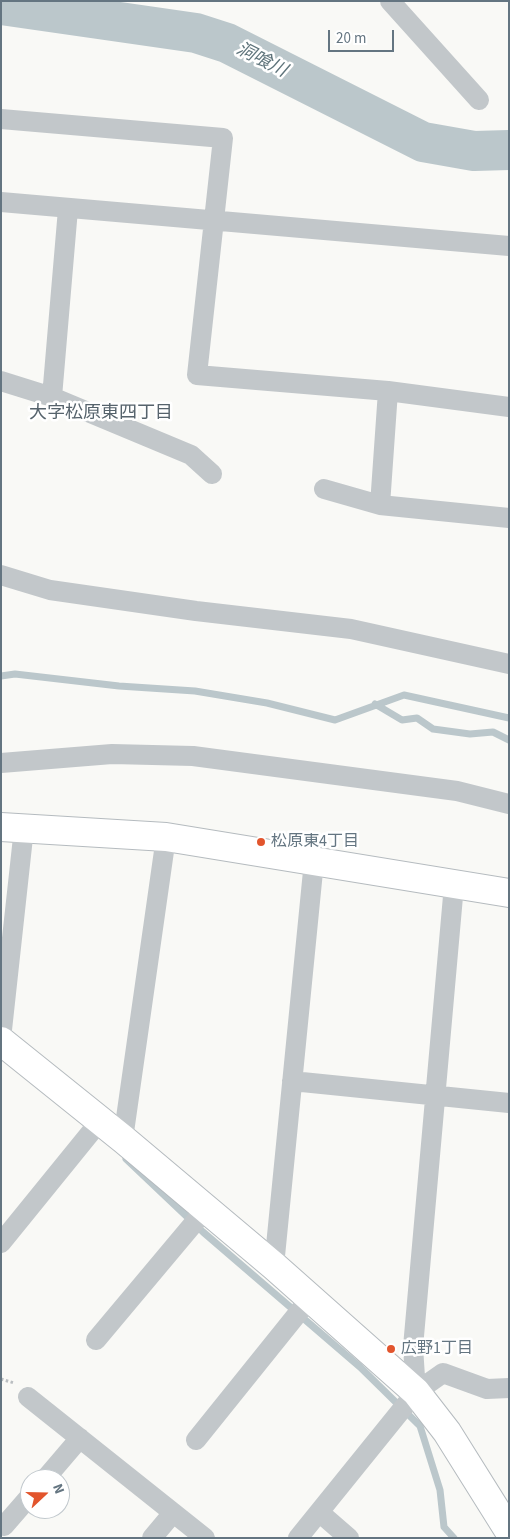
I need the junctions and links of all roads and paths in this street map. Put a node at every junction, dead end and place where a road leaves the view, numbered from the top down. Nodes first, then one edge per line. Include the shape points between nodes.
1 (390, 1) edge
2 (479, 100) dead end
3 (1, 120) edge
4 (1, 202) edge
5 (68, 209) junction
6 (215, 219) junction
7 (509, 246) edge
8 (1, 381) edge
9 (388, 390) junction
10 (52, 398) junction
11 (509, 407) edge
12 (212, 474) dead end
13 (324, 488) dead end
14 (380, 505) junction
15 (509, 518) edge
16 (1, 575) edge
17 (509, 664) edge
18 (1, 763) edge
19 (509, 804) edge
20 (12, 828) edge
21 (166, 837) junction
22 (314, 861) junction
23 (454, 885) junction
24 (509, 893) edge
25 (1, 1040) edge
26 (292, 1081) junction
27 (436, 1096) junction
28 (509, 1103) edge
29 (100, 1121) junction
30 (123, 1139) junction
31 (205, 1210) junction
32 (1, 1243) edge
33 (274, 1266) junction
34 (311, 1297) junction
35 (96, 1340) dead end
36 (509, 1388) edge
37 (416, 1392) junction
38 (28, 1397) dead end
39 (80, 1438) junction
40 (196, 1440) dead end
41 (54, 1469) edge
42 (20, 1508) edge
43 (319, 1512) junction
44 (173, 1513) junction
45 (4, 1526) dead end
46 (509, 1531) edge
47 (152, 1538) edge
48 (205, 1538) edge
49 (298, 1538) edge
50 (349, 1538) edge

1 - 2 street
3 - 6 street via 223,138
4 - 5 street
5 - 6 street
5 - 10 street
6 - 7 street
6 - 9 street via 197,375
8 - 10 street
9 - 11 street
9 - 14 street
10 - 12 street via 191,455
13 - 14 street
14 - 15 street
16 - 17 street via 50,590 196,611 351,628
18 - 19 street via 112,754 192,756 457,791
20 - 21 street
20 - 25 street
21 - 22 street
21 - 30 street
22 - 23 street
22 - 26 street
23 - 24 street
23 - 27 street
25 - 29 street
26 - 27 street
26 - 33 street
27 - 28 street
27 - 37 street via 413,1347
29 - 30 street
29 - 32 street
30 - 31 street
31 - 33 street
31 - 35 street
33 - 34 street
34 - 37 street
34 - 40 street
36 - 37 street via 487,1390 443,1373
37 - 43 street
37 - 46 street via 446,1432
38 - 39 street
39 - 41 street
39 - 44 street
42 - 45 street
43 - 49 street
43 - 50 street
44 - 47 street
44 - 48 street

